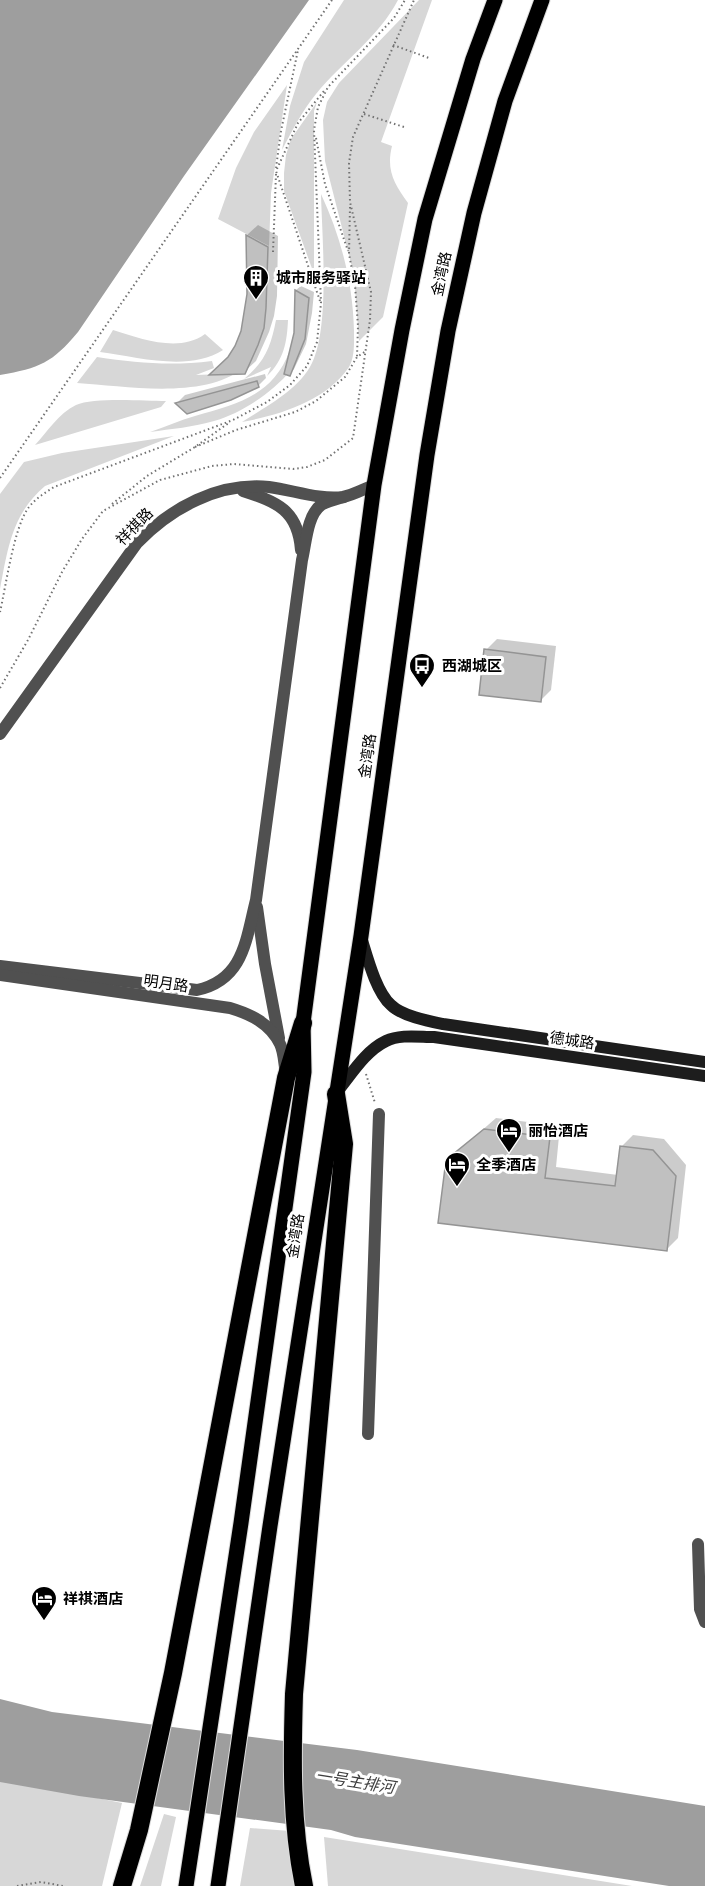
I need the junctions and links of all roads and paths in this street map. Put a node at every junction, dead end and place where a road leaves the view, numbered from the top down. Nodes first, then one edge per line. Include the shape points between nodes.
1 (332, 0) edge
2 (405, 0) edge
3 (414, 0) edge
4 (495, 0) edge
5 (542, 0) edge
6 (393, 45) junction
7 (299, 47) junction
8 (429, 58) dead end
9 (328, 87) junction
10 (363, 113) junction
11 (404, 127) dead end
12 (314, 130) junction
13 (276, 171) junction
14 (350, 202) junction
15 (273, 252) dead end
16 (349, 254) junction
17 (321, 303) junction
18 (366, 351) junction
19 (357, 357) junction
20 (233, 420) junction
21 (195, 447) junction
22 (0, 478) edge
23 (374, 485) junction
24 (238, 489) junction
25 (344, 497) junction
26 (105, 510) junction
27 (302, 560) junction
28 (0, 612) edge
29 (0, 688) edge
30 (0, 734) edge
31 (256, 900) junction
32 (361, 936) junction
33 (0, 966) edge
34 (0, 975) edge
35 (303, 1023) junction
36 (280, 1045) junction
37 (362, 1061) junction
38 (705, 1062) edge
39 (705, 1076) edge
40 (286, 1078) junction
41 (336, 1094) junction
42 (379, 1114) joint
43 (368, 1434) dead end
44 (698, 1544) dead end
45 (705, 1622) edge
46 (302, 1878) edge
47 (17, 1886) edge
48 (63, 1886) edge
49 (122, 1886) edge
50 (186, 1886) edge
51 (218, 1886) edge

1 - 7 path
2 - 9 path via 394,18
3 - 6 path
4 - 23 main road, 金湾路 via 424,219
5 - 32 main road, 金湾路 via 505,101 474,213 448,332 427,455
6 - 8 path
6 - 10 path
7 - 13 path
7 - 22 path
9 - 12 path via 318,107
9 - 13 path via 298,123
10 - 11 path
10 - 14 path via 353,137 349,163
12 - 16 path via 325,184
12 - 17 path
13 - 15 path
13 - 17 path
14 - 16 path
14 - 18 path via 371,292
16 - 19 path via 355,285
17 - 20 path via 317,342 307,366 290,386
18 - 19 path
18 - 26 path via 352,438 325,460 293,469 234,464 184,472 160,480
19 - 21 path via 345,377 316,401
20 - 21 path
20 - 28 path via 39,496 19,526
21 - 26 path via 147,476
23 - 25 street, 祥祺路
23 - 35 main road, 金湾路
24 - 25 street, 祥祺路 via 267,487
24 - 27 street via 286,510 296,524
24 - 30 street, 祥祺路 via 182,507 155,524 137,543
25 - 27 street via 317,509
26 - 29 path via 81,539
27 - 31 street
31 - 33 street, 明月路 via 237,964 211,987 183,990
31 - 36 street
32 - 38 street, 德城路 via 375,980 391,1005 416,1017
32 - 41 main road, 金湾路
34 - 36 street, 明月路 via 230,1008 258,1019
35 - 40 highway
35 - 50 main road, 金湾路 via 304,1072
36 - 40 street, 明月路
37 - 39 street, 德城路 via 387,1041 406,1036 434,1037
37 - 41 street, 德城路
37 - 42 path
40 - 49 highway via 173,1673 139,1830
41 - 46 highway via 344,1143 294,1694 292,1778
41 - 51 main road, 金湾路
42 - 43 street
44 - 45 street via 700,1609
47 - 48 path via 41,1882

